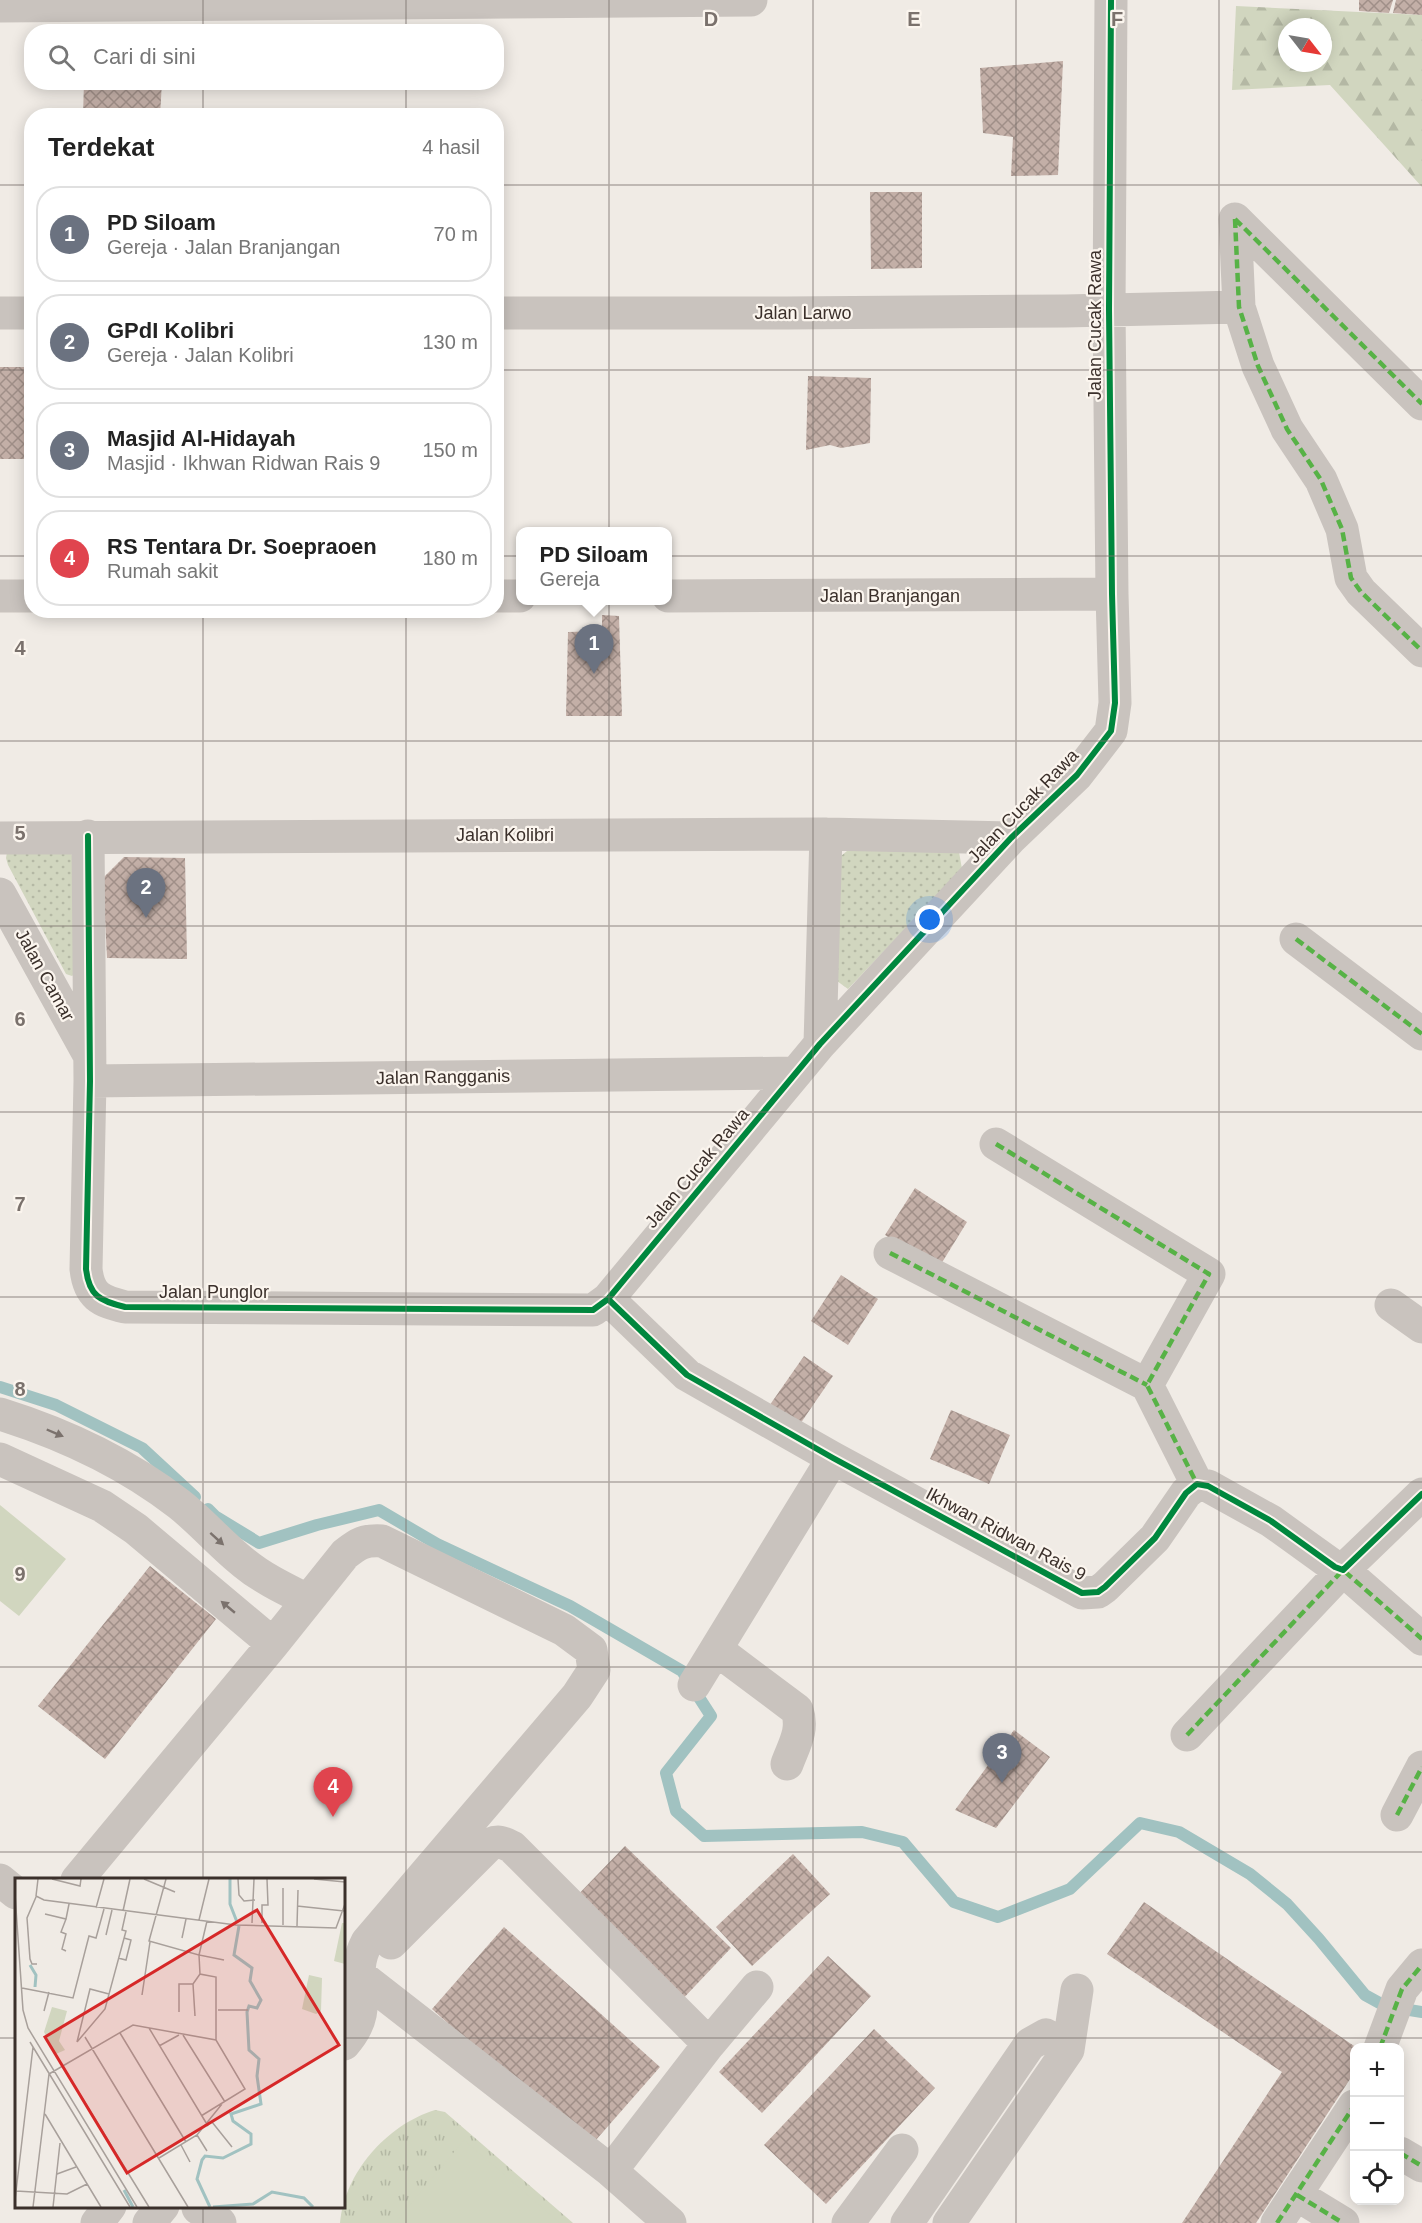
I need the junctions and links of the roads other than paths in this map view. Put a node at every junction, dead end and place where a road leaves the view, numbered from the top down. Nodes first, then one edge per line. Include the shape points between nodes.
1 (751, 0) edge
2 (1111, 0) edge
3 (0, 6) edge
4 (1239, 307) junction
5 (1109, 309) junction
6 (0, 313) edge
7 (24, 313) edge
8 (504, 313) edge
9 (1422, 404) edge
10 (1112, 594) junction
11 (0, 596) edge
12 (24, 596) edge
13 (672, 596) edge
14 (1422, 651) edge
15 (826, 834) junction
16 (88, 836) junction
17 (1011, 837) junction
18 (0, 838) edge
19 (0, 894) edge
20 (1296, 939) dead end
21 (1422, 1034) edge
22 (820, 1044) junction
23 (90, 1068) junction
24 (796, 1073) junction
25 (996, 1144) dead end
26 (890, 1253) dead end
27 (608, 1299) junction
28 (1391, 1305) dead end
29 (552, 1309) joint
30 (1422, 1327) edge
31 (1147, 1385) junction
32 (0, 1414) edge
33 (833, 1458) junction
34 (0, 1459) edge
35 (1197, 1484) junction
36 (1422, 1494) edge
37 (1343, 1570) junction
38 (307, 1600) junction
39 (1422, 1639) edge
40 (273, 1644) junction
41 (717, 1650) junction
42 (694, 1685) dead end
43 (1187, 1736) dead end
44 (787, 1764) dead end
45 (1422, 1767) edge
46 (1397, 1815) dead end
47 (79, 1878) edge
48 (0, 1880) edge
49 (15, 1892) edge
50 (1412, 1977) edge
51 (351, 1982) edge
52 (757, 1987) dead end
53 (1077, 1990) dead end
54 (1383, 2038) edge
55 (345, 2043) edge
56 (709, 2044) junction
57 (1068, 2050) junction
58 (1350, 2119) edge
59 (902, 2150) dead end
60 (1404, 2155) edge
61 (1422, 2166) edge
62 (611, 2171) junction
63 (1297, 2195) junction
64 (108, 2208) edge
65 (161, 2208) edge
66 (97, 2223) edge
67 (149, 2223) edge
68 (670, 2223) edge
69 (848, 2223) edge
70 (907, 2223) edge
71 (949, 2223) edge
72 (1277, 2223) edge
73 (1343, 2223) edge

1 - 3 street
2 - 5 street, Jalan Cucak Rawa
4 - 5 street, Jalan Larwo
4 - 9 street via 1235,219
4 - 14 street via 1258,366 1287,429 1321,480 1342,529 1351,578
5 - 8 street, Jalan Larwo
5 - 10 street, Jalan Cucak Rawa
6 - 7 street
10 - 13 street, Jalan Branjangan
10 - 17 street, Jalan Cucak Rawa via 1115,703 1111,731 1077,775
11 - 12 street
15 - 16 street, Jalan Kolibri
15 - 17 street, Jalan Kolibri
15 - 22 street
16 - 18 street, Jalan Kolibri
16 - 23 street, Jalan Punglor
17 - 22 street, Jalan Cucak Rawa
19 - 23 street, Jalan Camar
20 - 21 street
22 - 24 street, Jalan Cucak Rawa
23 - 24 street, Jalan Rangganis
23 - 29 street, Jalan Punglor via 86,1269 88,1285 109,1304
24 - 27 street, Jalan Cucak Rawa
25 - 31 street via 1209,1274
26 - 31 street
27 - 29 street, Jalan Cucak Rawa via 593,1310
27 - 33 street, Ikhwan Ridwan Rais 9 via 687,1375
28 - 30 street
31 - 35 street
32 -> 38 street via 56,1433 138,1475 181,1505 244,1564
33 - 35 street, Ikhwan Ridwan Rais 9 via 1073,1589 1089,1594 1105,1587 1155,1538 1186,1493
33 - 41 street
40 -> 34 street via 102,1506
35 - 37 street via 1208,1486 1271,1521
36 - 37 street
37 - 39 street
37 - 43 street
38 - 40 street
38 - 51 street via 356,1545 367,1540 382,1542 564,1630 591,1650 594,1670 577,1696 367,1942
40 - 47 street
41 - 42 street
41 - 44 street via 797,1710 800,1730
45 - 46 street
48 - 49 street
50 - 54 street
51 - 55 street via 362,2006 357,2026
51 - 56 street via 497,1841 512,1847
51 - 62 street
52 - 56 street
53 - 57 street
56 - 62 street
57 - 70 street via 1046,2035 1030,2044
57 - 71 street
58 - 63 street
59 - 69 street
60 - 61 street
62 - 68 street
63 - 72 street
63 - 73 street
64 - 66 street
65 - 67 street

